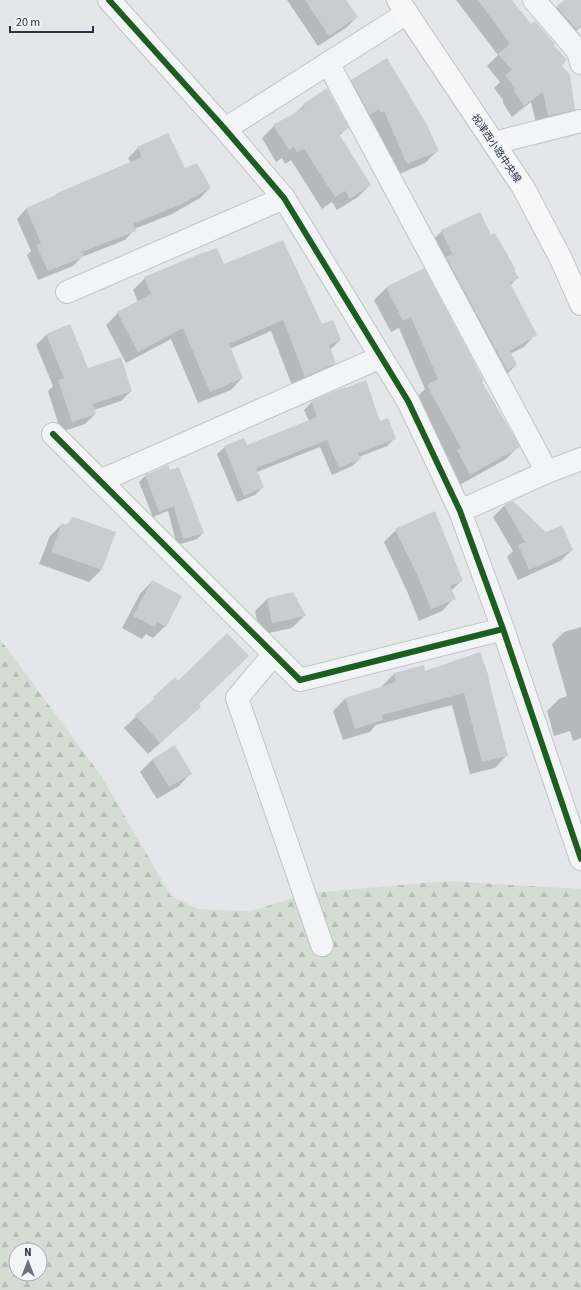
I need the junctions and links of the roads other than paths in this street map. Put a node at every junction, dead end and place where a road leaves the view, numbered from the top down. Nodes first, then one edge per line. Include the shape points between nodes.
1 (110, 0) edge
2 (534, 0) edge
3 (403, 7) edge
4 (328, 63) junction
5 (581, 63) edge
6 (581, 121) edge
7 (225, 130) junction
8 (494, 143) junction
9 (284, 198) junction
10 (67, 292) dead end
11 (581, 304) edge
12 (381, 357) junction
13 (53, 434) dead end
14 (581, 459) edge
15 (547, 472) junction
16 (100, 481) junction
17 (460, 511) junction
18 (503, 629) junction
19 (274, 654) junction
20 (581, 860) edge
21 (322, 945) dead end

1 - 7 street
2 - 5 street via 578,51
3 - 4 street
3 - 8 main road, 祝津西小路中央線
4 - 7 street
4 - 15 street
6 - 8 street
7 - 9 street
8 - 11 main road, 祝津西小路中央線 via 524,187
9 - 10 street
9 - 12 street
12 - 16 street
12 - 17 street via 408,401
13 - 16 street
14 - 15 street
15 - 17 street
16 - 19 street
17 - 18 street
18 - 19 street via 300,680
18 - 20 street
19 - 21 street via 237,698

